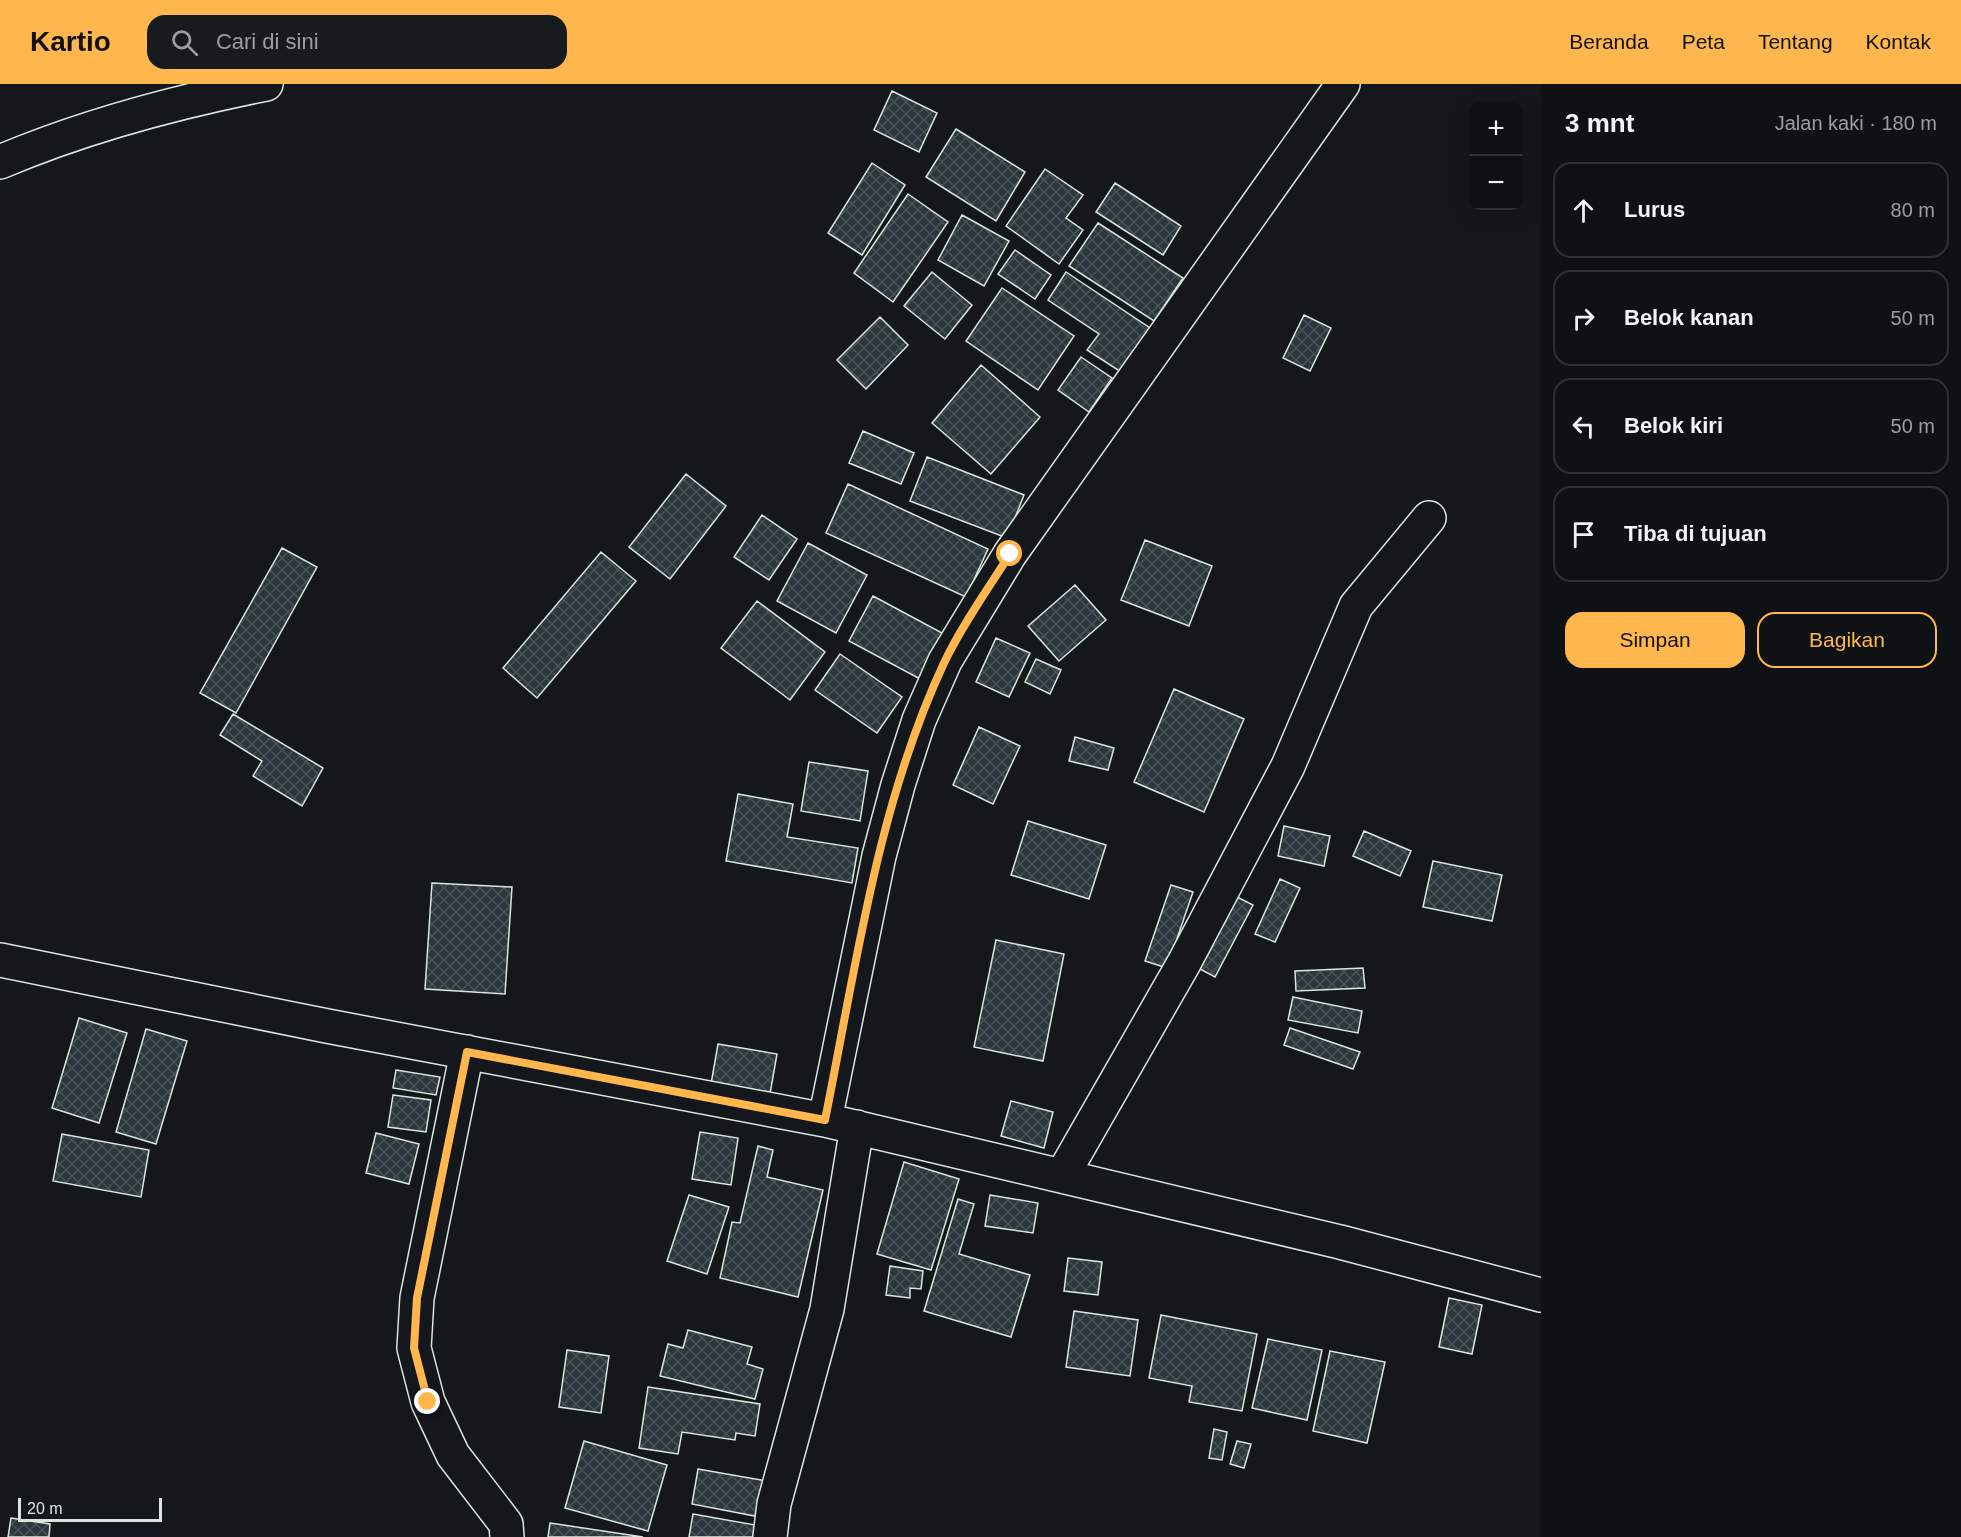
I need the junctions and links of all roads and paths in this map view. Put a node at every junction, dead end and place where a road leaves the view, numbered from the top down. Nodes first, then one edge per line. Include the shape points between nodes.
1 (266, 84) edge
2 (1343, 84) edge
3 (0, 162) edge
4 (1429, 518) dead end
5 (0, 960) edge
6 (467, 1052) junction
7 (841, 1124) junction
8 (1062, 1176) junction
9 (1541, 1295) edge
10 (507, 1537) edge
11 (770, 1537) edge

1 - 3 street via 188,99 35,147
2 - 7 street via 1010,554 945,661 905,763 879,856
4 - 8 street via 1356,606 1288,766 1184,963
5 - 6 street
6 - 7 street
6 - 10 street via 417,1298 414,1348 428,1402 453,1455 506,1524
7 - 8 street
7 - 11 street via 827,1309 774,1504
8 - 9 street

